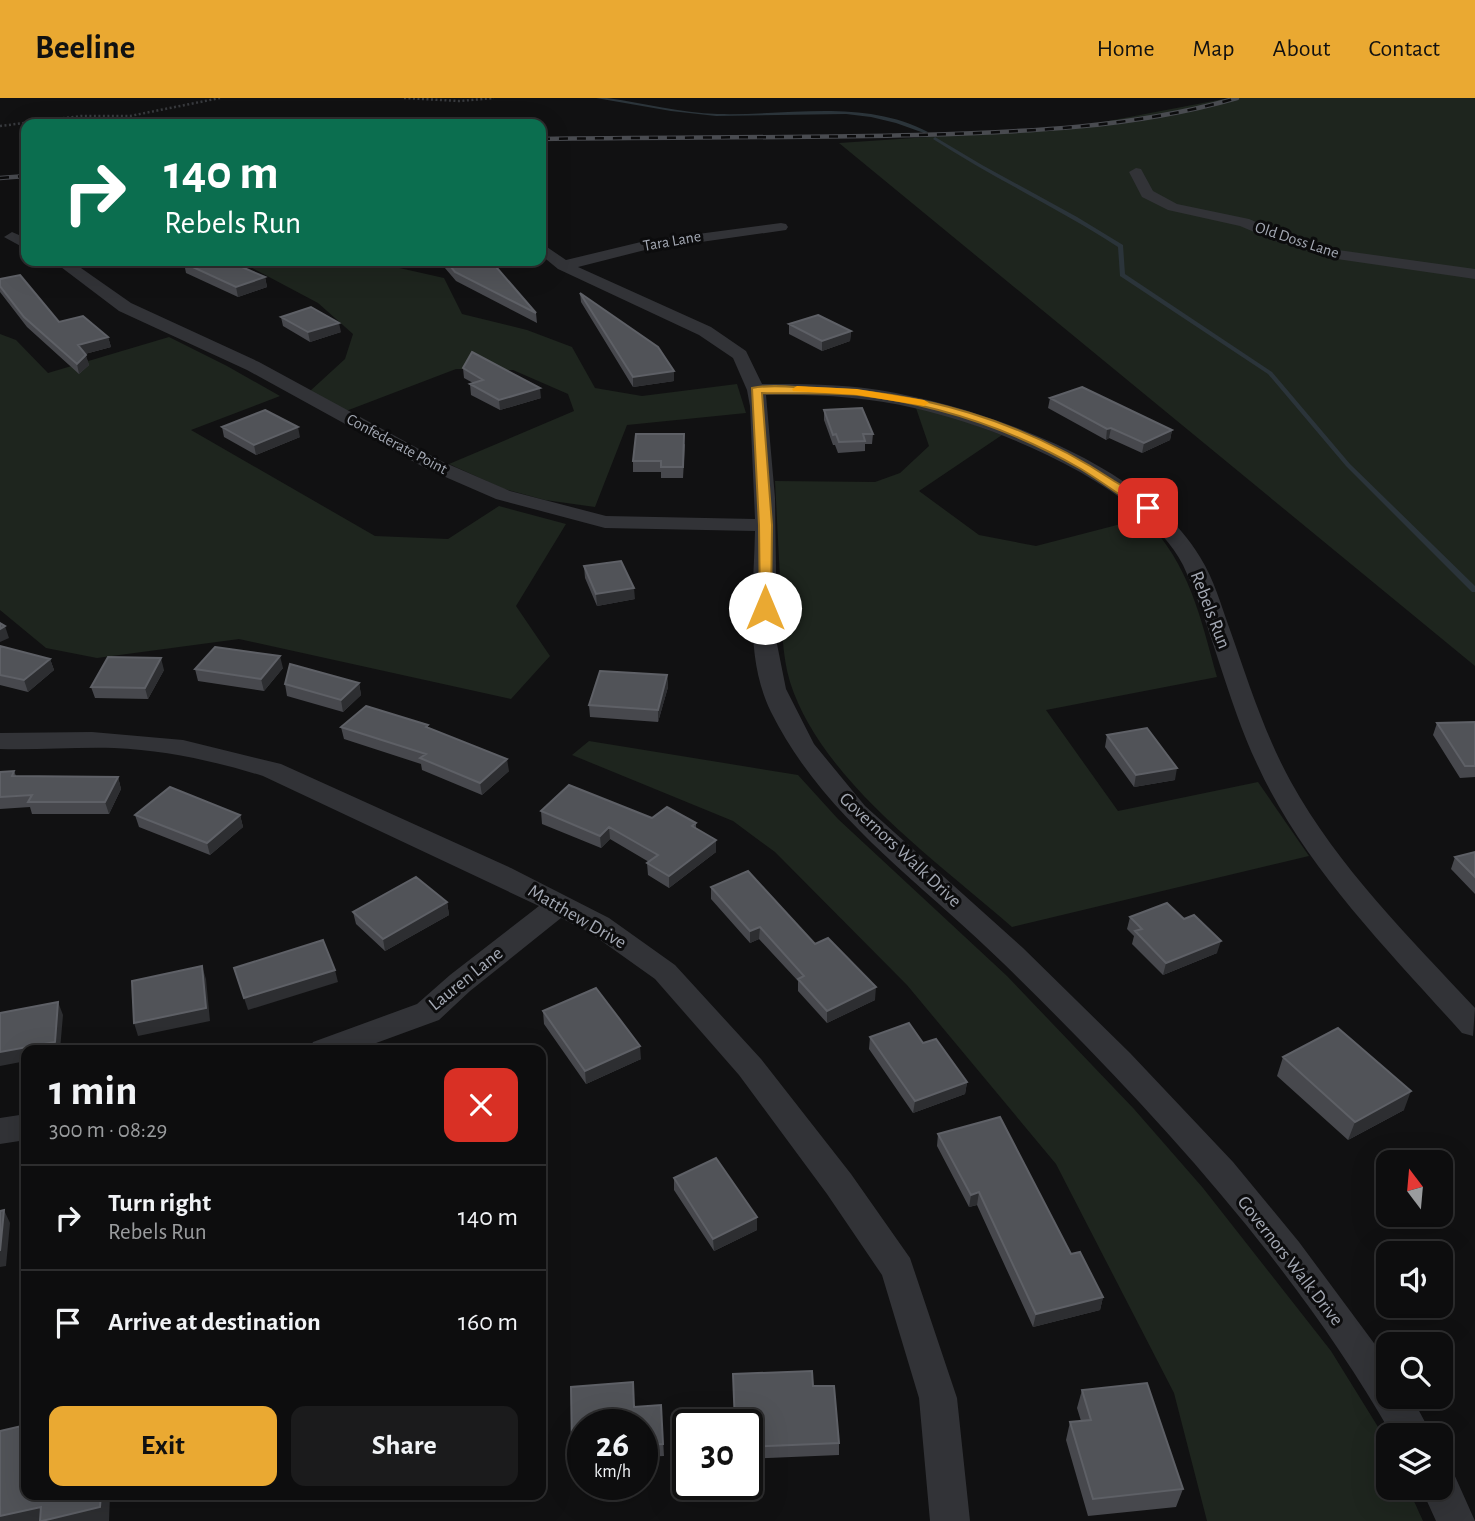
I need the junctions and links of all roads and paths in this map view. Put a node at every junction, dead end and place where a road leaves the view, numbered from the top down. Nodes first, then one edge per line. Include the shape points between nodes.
1 (220, 98) edge
2 (404, 98) edge
3 (494, 98) edge
4 (57, 119) edge
5 (21, 123) edge
6 (0, 126) edge
7 (1136, 172) dead end
8 (781, 227) dead end
9 (546, 252) edge
10 (68, 266) edge
11 (564, 266) junction
12 (1475, 274) edge
13 (756, 390) junction
14 (765, 525) junction
15 (0, 741) edge
16 (559, 905) junction
17 (1472, 1025) dead end
18 (338, 1045) edge
19 (21, 1128) edge
20 (0, 1131) edge
21 (1376, 1376) edge
22 (1446, 1500) edge
23 (950, 1521) edge
24 (1456, 1521) edge

1 - 4 path via 130,116
2 - 3 path
5 - 6 path
7 - 12 street, Old Doss Lane via 1147,194 1173,207 1244,222 1337,254
8 - 11 street, Tara Lane via 687,237
9 - 11 street, Governors Walk Drive
10 - 14 street, Confederate Point via 125,307 253,366 434,465 503,495 605,522
11 - 13 street, Governors Walk Drive via 705,331 740,355
13 - 14 street, Governors Walk Drive
13 - 17 street, Rebels Run via 857,392 960,412 1085,467 1148,508 1168,528 1200,577 1254,732 1279,783 1363,903
14 - 21 street, Governors Walk Drive via 764,636 782,709 804,748 857,813 1011,953 1222,1172 1308,1279
15 - 16 street, Matthew Drive via 130,742 239,759 303,783
16 - 18 street, Lauren Lane via 428,1012
16 - 23 street, Matthew Drive via 598,925 665,972 750,1067 898,1269 939,1398
19 - 20 street
22 - 24 street

